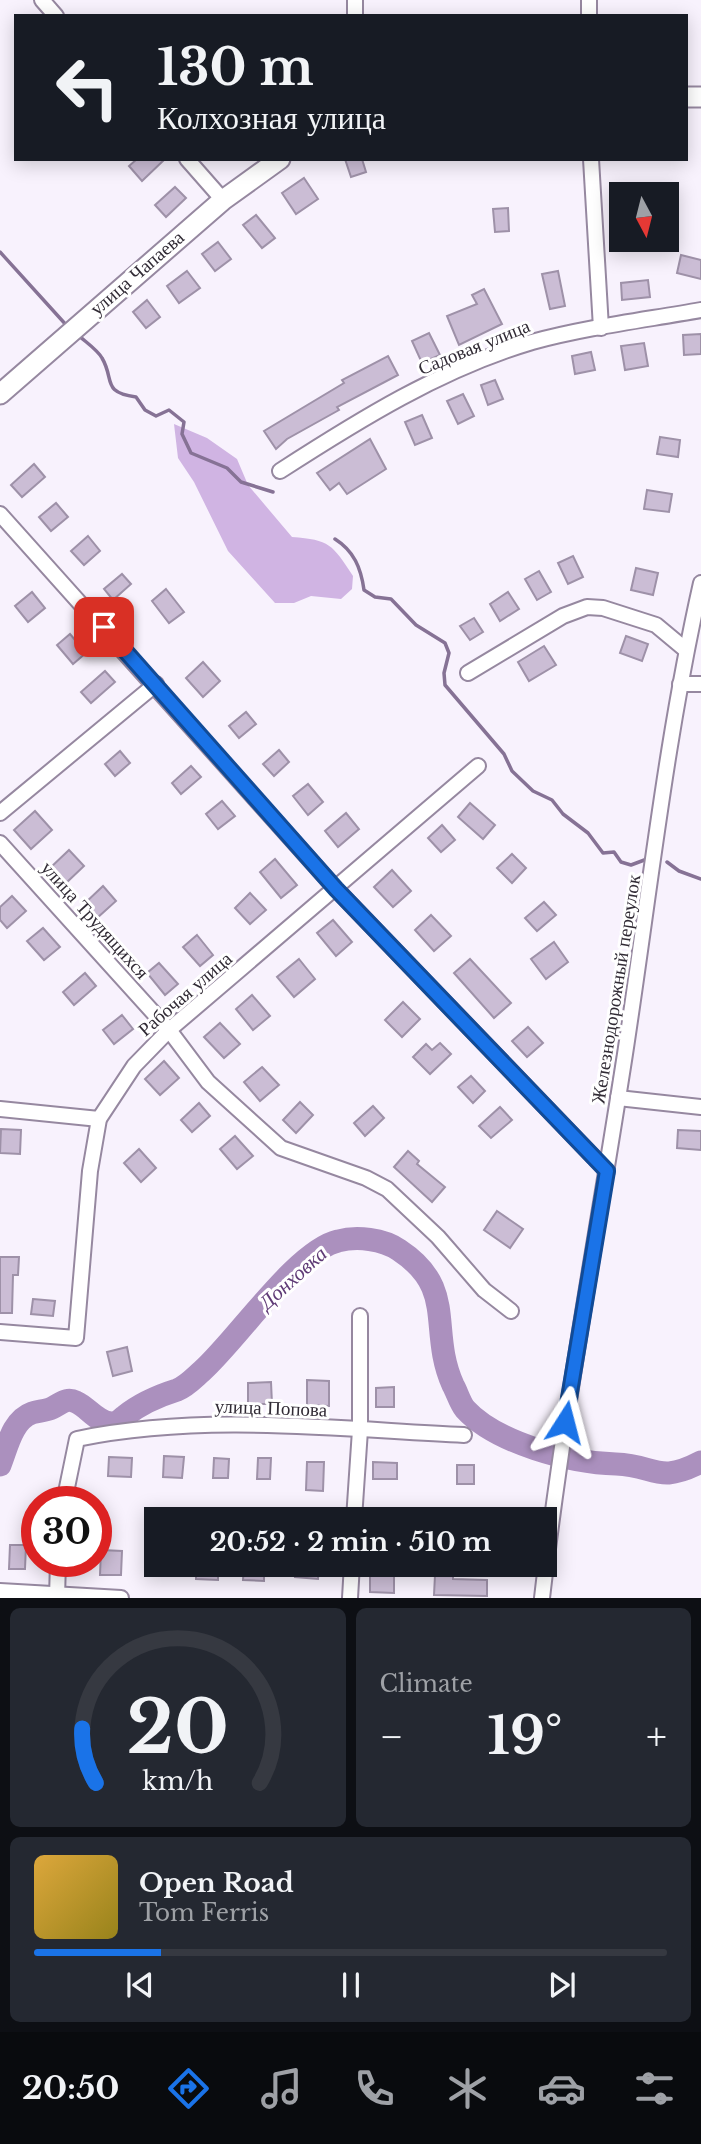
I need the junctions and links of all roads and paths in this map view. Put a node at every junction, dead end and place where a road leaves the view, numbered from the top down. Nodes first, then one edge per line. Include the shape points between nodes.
1 (42, 0) edge
2 (54, 14) edge
3 (189, 161) edge
4 (277, 161) edge
5 (590, 161) edge
6 (223, 200) junction
7 (701, 310) edge
8 (601, 328) junction
9 (0, 394) edge
10 (280, 471) dead end
11 (0, 514) edge
12 (701, 583) edge
13 (686, 650) junction
14 (468, 673) dead end
15 (156, 684) junction
16 (680, 684) junction
17 (701, 684) edge
18 (478, 766) dead end
19 (0, 813) edge
20 (0, 843) edge
21 (336, 889) junction
22 (169, 1030) junction
23 (618, 1098) junction
24 (701, 1107) edge
25 (0, 1109) edge
26 (99, 1119) junction
27 (607, 1171) junction
28 (511, 1311) dead end
29 (360, 1316) dead end
30 (0, 1332) edge
31 (360, 1430) junction
32 (464, 1435) dead end
33 (67, 1486) edge
34 (355, 1507) edge
35 (58, 1577) edge
36 (351, 1577) edge
37 (0, 1591) edge
38 (57, 1596) edge
39 (121, 1598) edge
40 (350, 1598) edge
41 (542, 1598) edge

1 - 2 street
3 - 6 street
4 - 6 street, улица Чапаева
5 - 8 street
6 - 9 street, улица Чапаева
7 - 8 street, Садовая улица
8 - 10 street, Садовая улица via 532,342 447,376 371,412
11 - 15 street
12 - 13 street, Железнодорожный переулок
13 - 14 street via 656,625 587,607 562,616
13 - 16 street, Железнодорожный переулок
15 - 19 street
15 - 21 street
16 - 17 street
16 - 23 street, Железнодорожный переулок
18 - 21 street, Рабочая улица
20 - 22 street, улица Трудящихся
21 - 22 street, Рабочая улица
21 - 27 street
22 - 26 street, Рабочая улица via 134,1066
22 - 28 street, улица Трудящихся via 208,1082 281,1148 387,1189 438,1237 484,1290
23 - 24 street
23 - 27 street, Железнодорожный переулок
25 - 26 street
26 - 30 street, Рабочая улица via 90,1171 76,1338
27 - 41 street, Железнодорожный переулок via 568,1400
29 - 31 street
31 - 32 street, улица Попова
31 - 33 street, улица Попова via 210,1424 149,1427 77,1439
31 - 34 street
35 - 38 street
36 - 40 street
37 - 38 street
38 - 39 street

